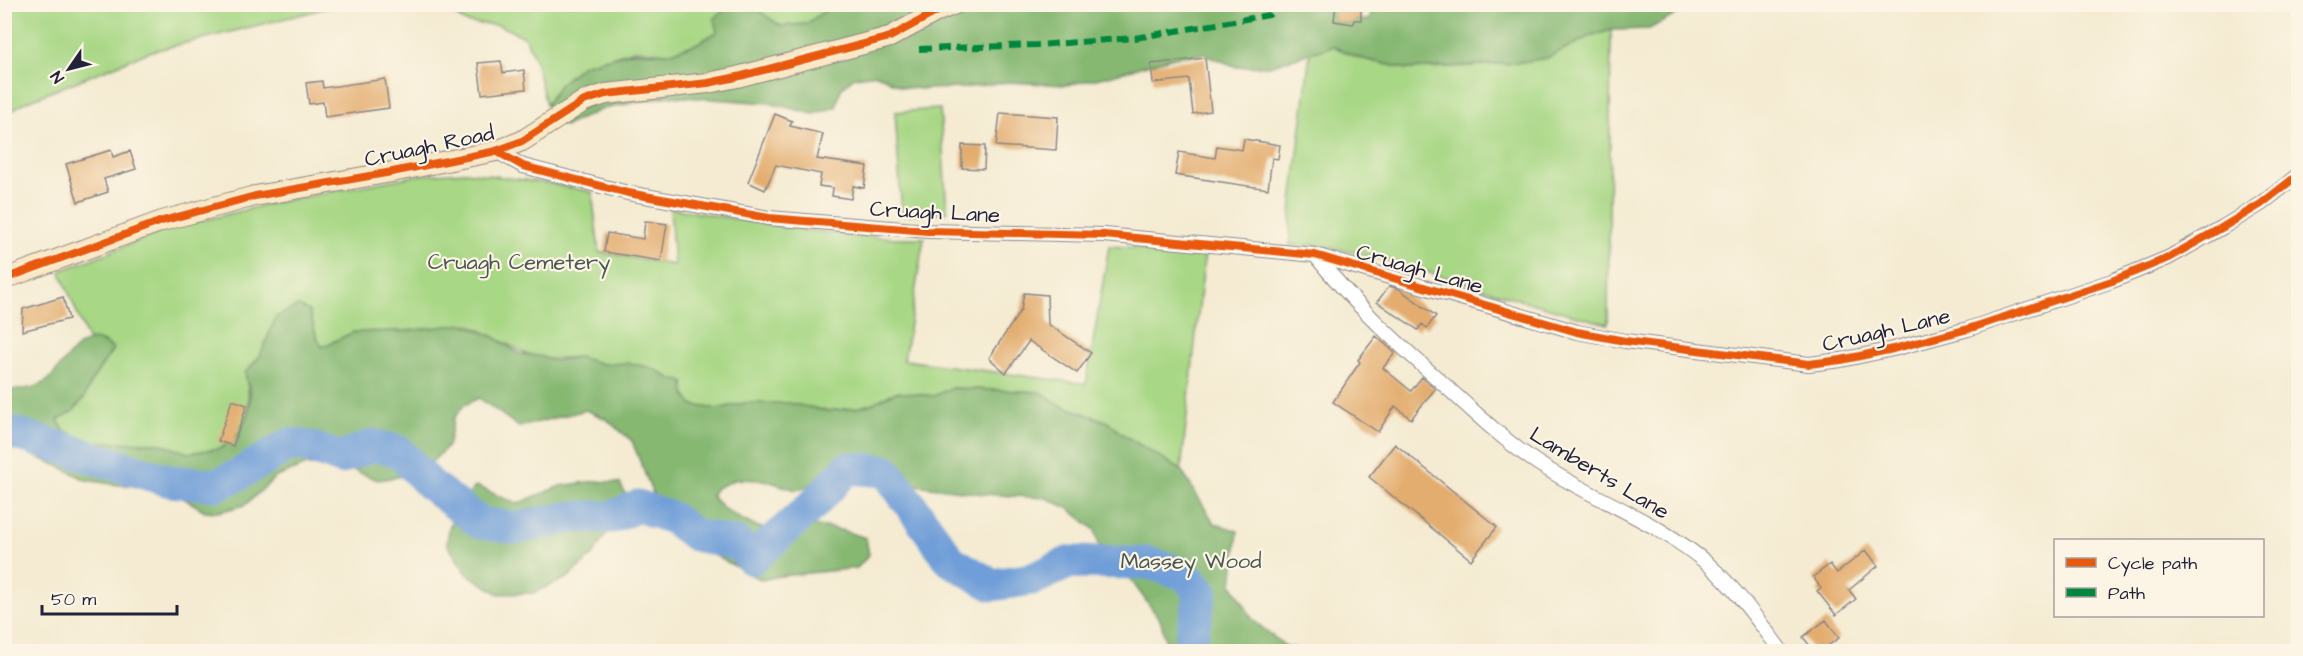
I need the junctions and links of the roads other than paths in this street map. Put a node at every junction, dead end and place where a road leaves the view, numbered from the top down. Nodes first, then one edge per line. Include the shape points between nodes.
1 (955, 4) edge
2 (496, 151) junction
3 (2298, 176) edge
4 (1315, 255) junction
5 (4, 279) edge
6 (1782, 651) edge

1 - 2 main road, Cruagh Road via 890,37 737,77 606,94 584,101 522,141
2 - 4 street, Cruagh Lane via 523,166 628,193 769,218 928,231 1104,236
2 - 5 main road, Cruagh Road via 255,196 162,221
3 - 4 street, Cruagh Lane via 2223,227 2168,258 2112,281 1968,329 1893,349 1809,364 1577,332
4 - 6 street, Lamberts Lane via 1334,279 1499,435 1581,489 1655,527 1708,565

